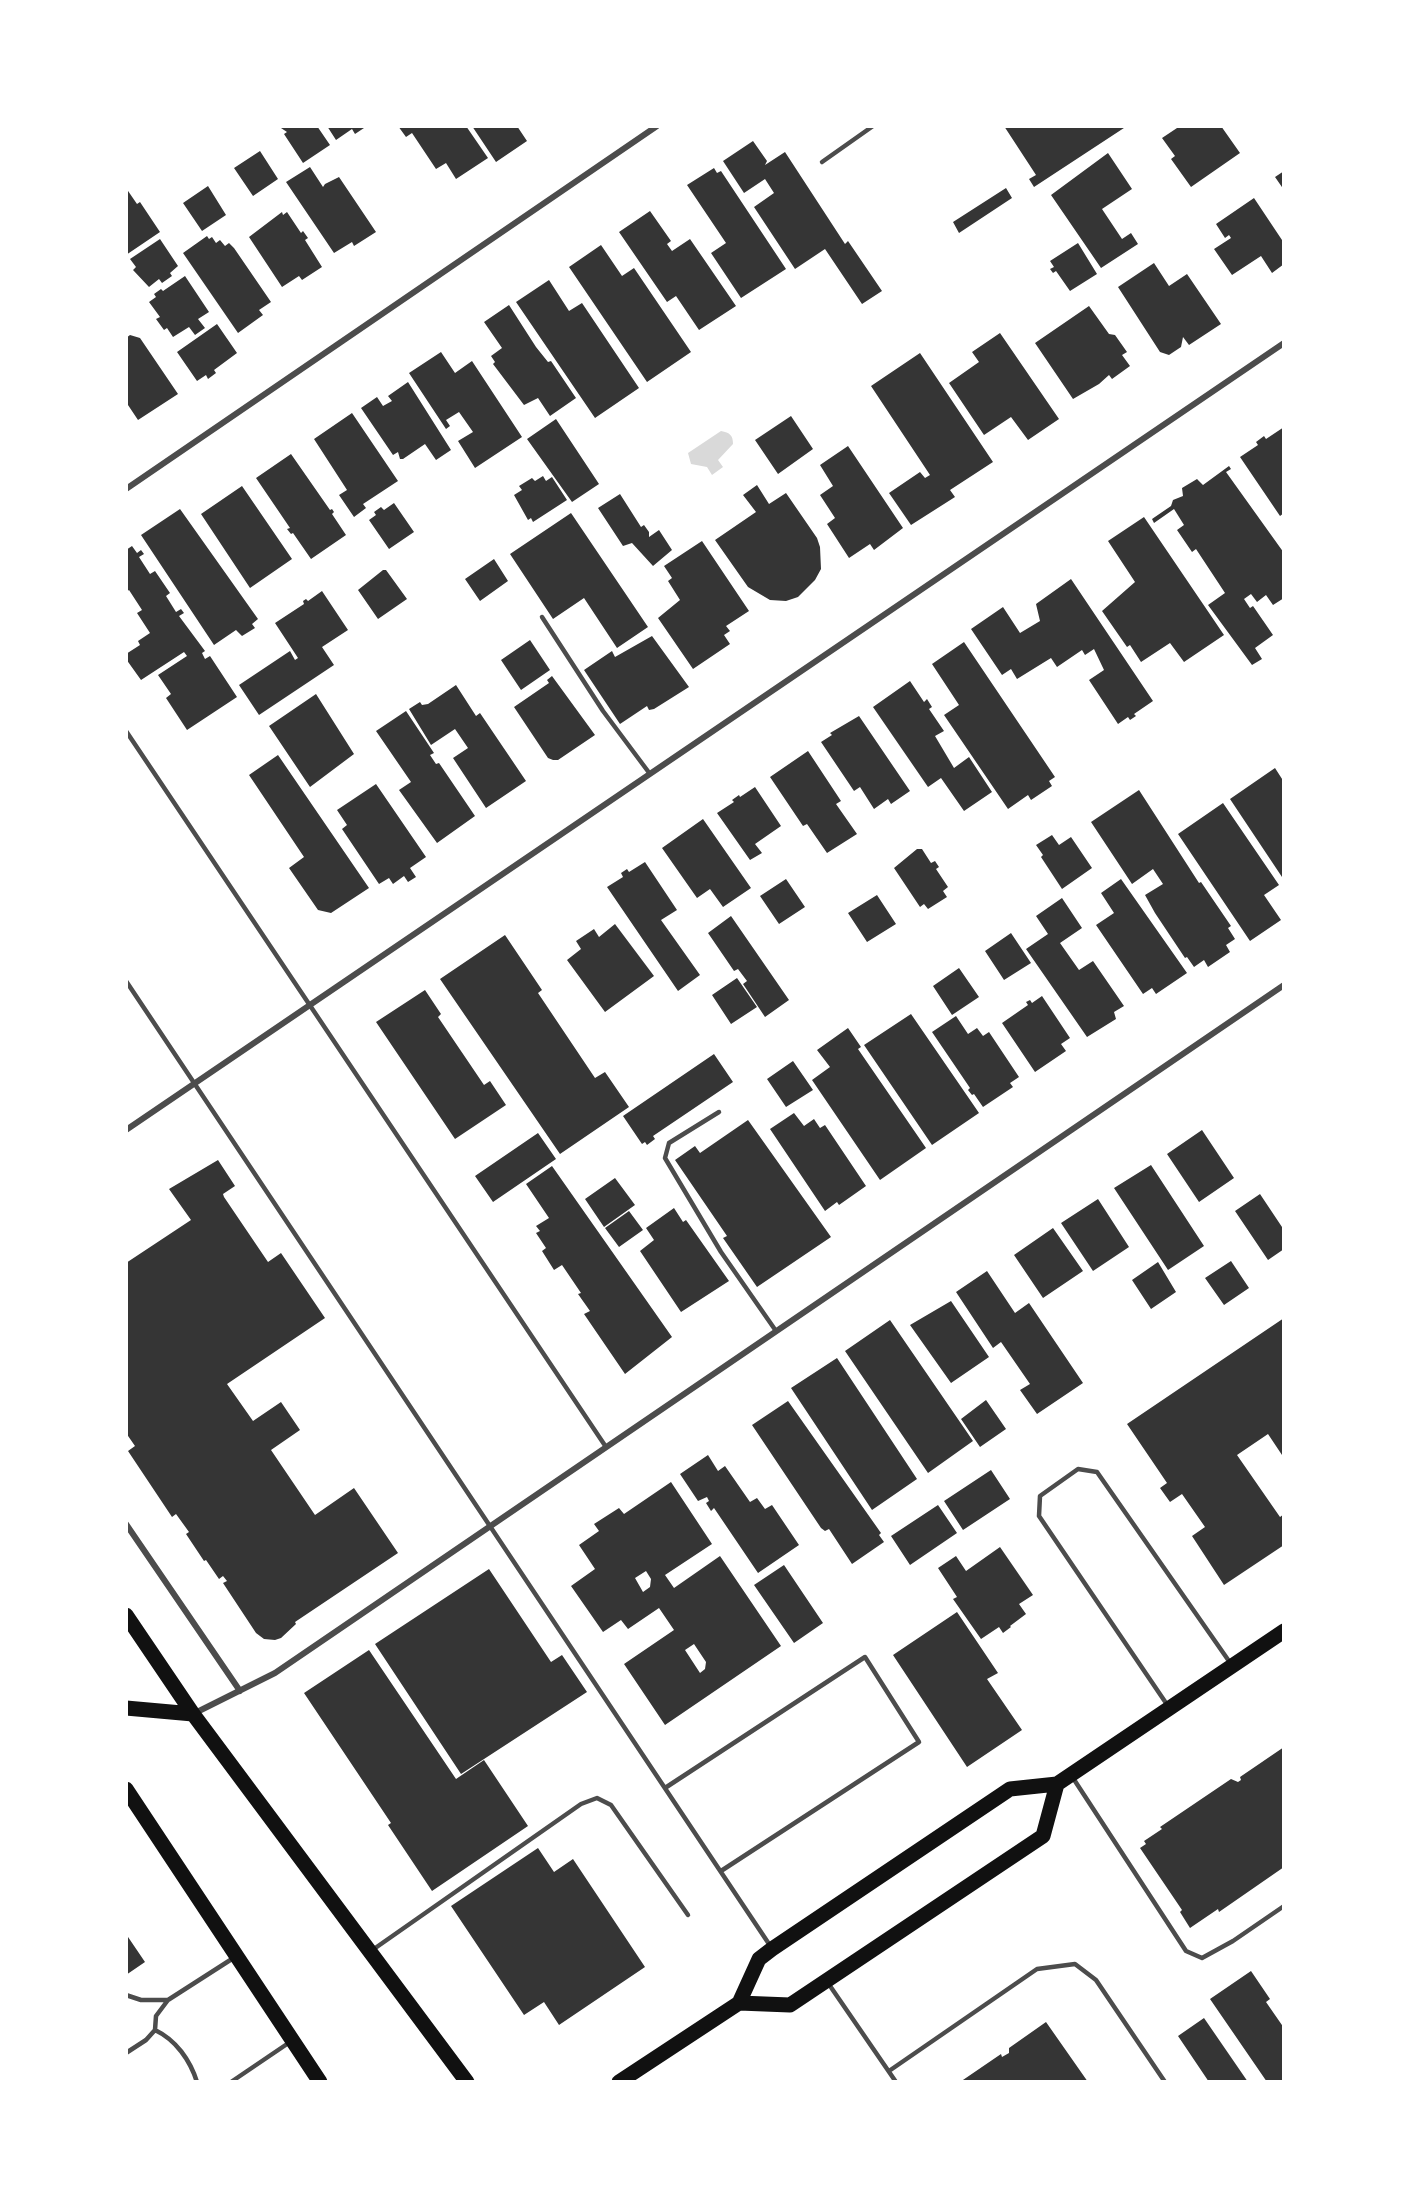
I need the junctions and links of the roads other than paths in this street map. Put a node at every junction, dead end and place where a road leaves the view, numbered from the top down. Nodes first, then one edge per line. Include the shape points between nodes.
1 (657, 126) edge
2 (873, 126) edge
3 (822, 162) dead end
4 (1284, 343) edge
5 (126, 489) edge
6 (542, 616) dead end
7 (126, 731) edge
8 (650, 774) junction
9 (126, 981) edge
10 (1284, 985) edge
11 (310, 1005) junction
12 (196, 1083) junction
13 (719, 1112) dead end
14 (126, 1130) edge
15 (776, 1331) junction
16 (606, 1447) junction
17 (126, 1524) edge
18 (489, 1527) junction
19 (126, 1615) edge
20 (1284, 1631) edge
21 (1232, 1666) junction
22 (240, 1691) junction
23 (126, 1708) edge
24 (1170, 1708) junction
25 (193, 1714) junction
26 (1071, 1776) junction
27 (1057, 1784) junction
28 (665, 1788) junction
29 (126, 1789) edge
30 (721, 1871) junction
31 (1284, 1906) edge
32 (688, 1915) dead end
33 (772, 1949) junction
34 (369, 1952) junction
35 (236, 1956) junction
36 (826, 1981) junction
37 (126, 1995) edge
38 (168, 2000) junction
39 (739, 2003) junction
40 (155, 2030) junction
41 (292, 2041) junction
42 (126, 2053) edge
43 (889, 2072) junction
44 (197, 2082) edge
45 (231, 2082) edge
46 (320, 2082) edge
47 (467, 2082) edge
48 (620, 2082) edge
49 (896, 2082) edge
50 (1165, 2082) edge

1 - 5 street
2 - 3 lane
4 - 8 street
6 - 8 lane via 603,711
7 - 11 lane
8 - 11 street
9 - 12 lane
10 - 15 street
11 - 12 street
11 - 16 lane
12 - 14 street
12 - 18 lane
13 - 15 lane via 669,1143 664,1158 721,1252
15 - 16 street
16 - 18 street
17 - 22 street
18 - 22 street via 275,1673
18 - 28 lane
19 - 25 main road
20 - 21 main road
21 - 24 main road
21 - 24 lane via 1097,1472 1078,1469 1040,1496 1039,1516
22 - 25 street
23 - 25 main road
24 - 26 main road
25 - 34 main road
26 - 27 main road
26 - 31 lane via 1186,1951 1202,1958
27 - 33 main road via 1010,1789
27 - 36 main road via 1043,1836
28 - 30 lane
28 - 30 lane via 865,1657 919,1742
29 - 35 main road
30 - 33 lane
32 - 34 lane via 611,1805 597,1798 581,1804
33 - 39 main road via 759,1959
34 - 47 main road
35 - 38 lane
35 - 41 main road
36 - 39 main road via 790,2005
36 - 43 lane
37 - 38 lane via 141,2000
38 - 40 lane via 156,2016
39 - 48 main road
40 - 42 lane
40 - 44 lane via 168,2036 181,2052 192,2066
41 - 45 lane
41 - 46 main road
43 - 49 lane
43 - 50 lane via 1037,1969 1075,1964 1096,1980

